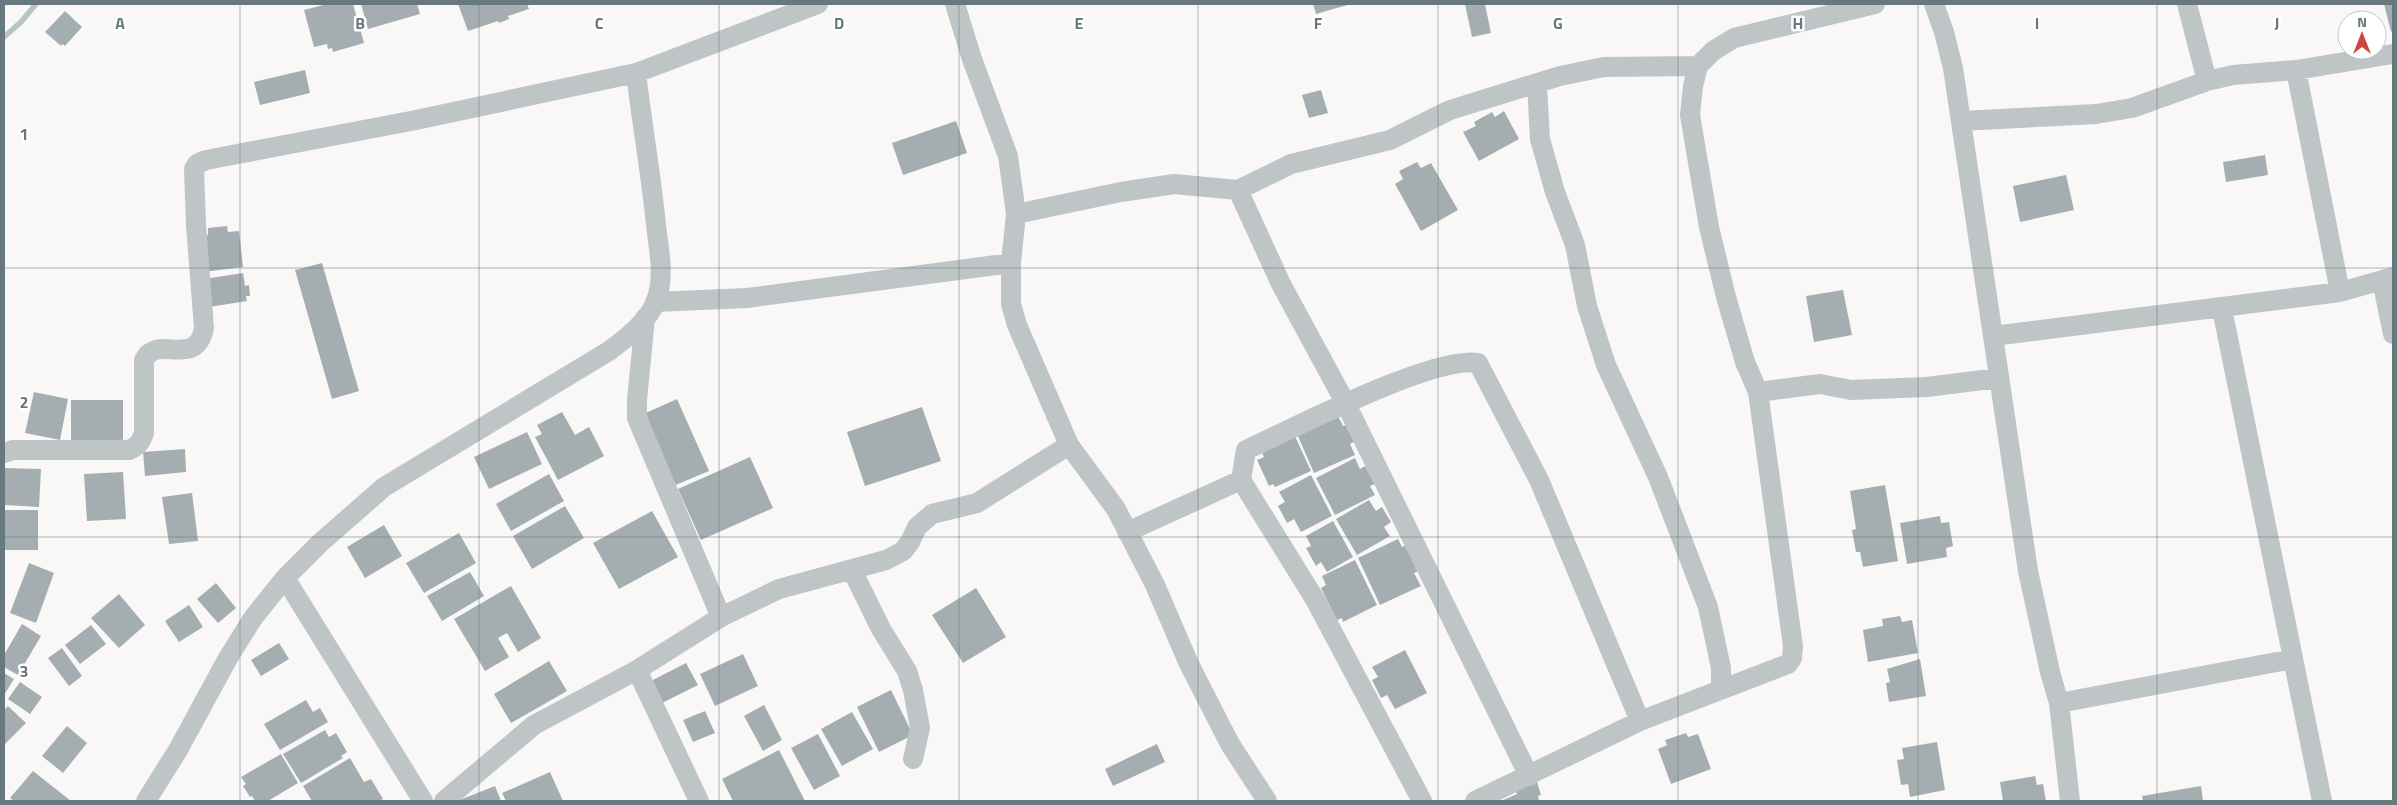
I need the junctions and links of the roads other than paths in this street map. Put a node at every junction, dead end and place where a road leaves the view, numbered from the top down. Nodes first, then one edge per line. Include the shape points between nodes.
1 (818, 4) edge
2 (955, 4) edge
3 (1876, 4) edge
4 (1934, 4) edge
5 (2187, 4) edge
6 (2393, 54) edge
7 (1698, 66) junction
8 (2296, 70) junction
9 (636, 73) junction
10 (2207, 81) junction
11 (1537, 84) junction
12 (1961, 121) junction
13 (1238, 190) junction
14 (1016, 214) junction
15 (1011, 262) junction
16 (2388, 279) edge
17 (2340, 292) junction
18 (2222, 309) junction
19 (650, 310) junction
20 (2393, 334) edge
21 (1993, 336) junction
22 (1998, 378) junction
23 (1758, 392) junction
24 (1346, 404) junction
25 (1069, 445) junction
26 (4, 453) edge
27 (1241, 480) junction
28 (1127, 532) junction
29 (852, 570) junction
30 (285, 578) junction
31 (721, 617) junction
32 (2293, 659) junction
33 (636, 670) junction
34 (1721, 690) junction
35 (2060, 703) junction
36 (1640, 721) junction
37 (913, 759) dead end
38 (1529, 776) junction
39 (146, 801) edge
40 (423, 801) edge
41 (444, 801) edge
42 (699, 801) edge
43 (1267, 801) edge
44 (1422, 801) edge
45 (1475, 801) edge
46 (2070, 801) edge
47 (2322, 801) edge

1 - 9 street
2 - 14 street via 1008,156
3 - 7 street via 1734,38 1713,51
4 - 12 street via 1953,68
5 - 10 street
6 - 8 street
7 - 11 street via 1604,67
7 - 23 street via 1690,115 1709,227 1745,362
8 - 10 street via 2234,75
8 - 17 street
9 - 19 street via 662,277
9 - 26 street via 196,164 196,225 204,328 198,346 157,350 146,356 141,442 129,450 13,450
10 - 12 street via 2132,108 2096,114
11 - 13 street via 1450,110 1390,140 1291,164
11 - 34 street via 1540,139 1575,244 1587,306 1606,365 1658,477 1708,607 1721,668
12 - 21 street
13 - 14 street via 1174,184
13 - 24 street via 1281,284
14 - 15 street
15 - 19 street
15 - 25 street via 1011,304 1017,325
16 - 17 street
16 - 20 street
17 - 18 street
18 - 21 street
18 - 32 street
19 - 30 street via 628,337 609,351 384,487
19 - 31 street via 636,400 637,418
21 - 22 street
22 - 23 street via 1927,387 1851,390 1820,384
22 - 35 street via 2028,571
23 - 34 street via 1793,652 1788,664
24 - 27 street via 1246,450
24 - 36 street via 1428,371 1465,361 1478,363 1539,480
24 - 38 street
25 - 28 street via 1116,509
25 - 29 street via 977,503 932,514 924,519 902,551 886,560
27 - 28 street
27 - 44 street via 1316,601
28 - 43 street via 1230,744
29 - 31 street via 779,589
29 - 37 street via 881,629 907,671 920,728
30 - 39 street via 253,618 228,658
30 - 40 street
31 - 33 street
32 - 35 street
32 - 47 street
33 - 41 street via 534,725
33 - 42 street
34 - 36 street
35 - 46 street
36 - 38 street
38 - 45 street

